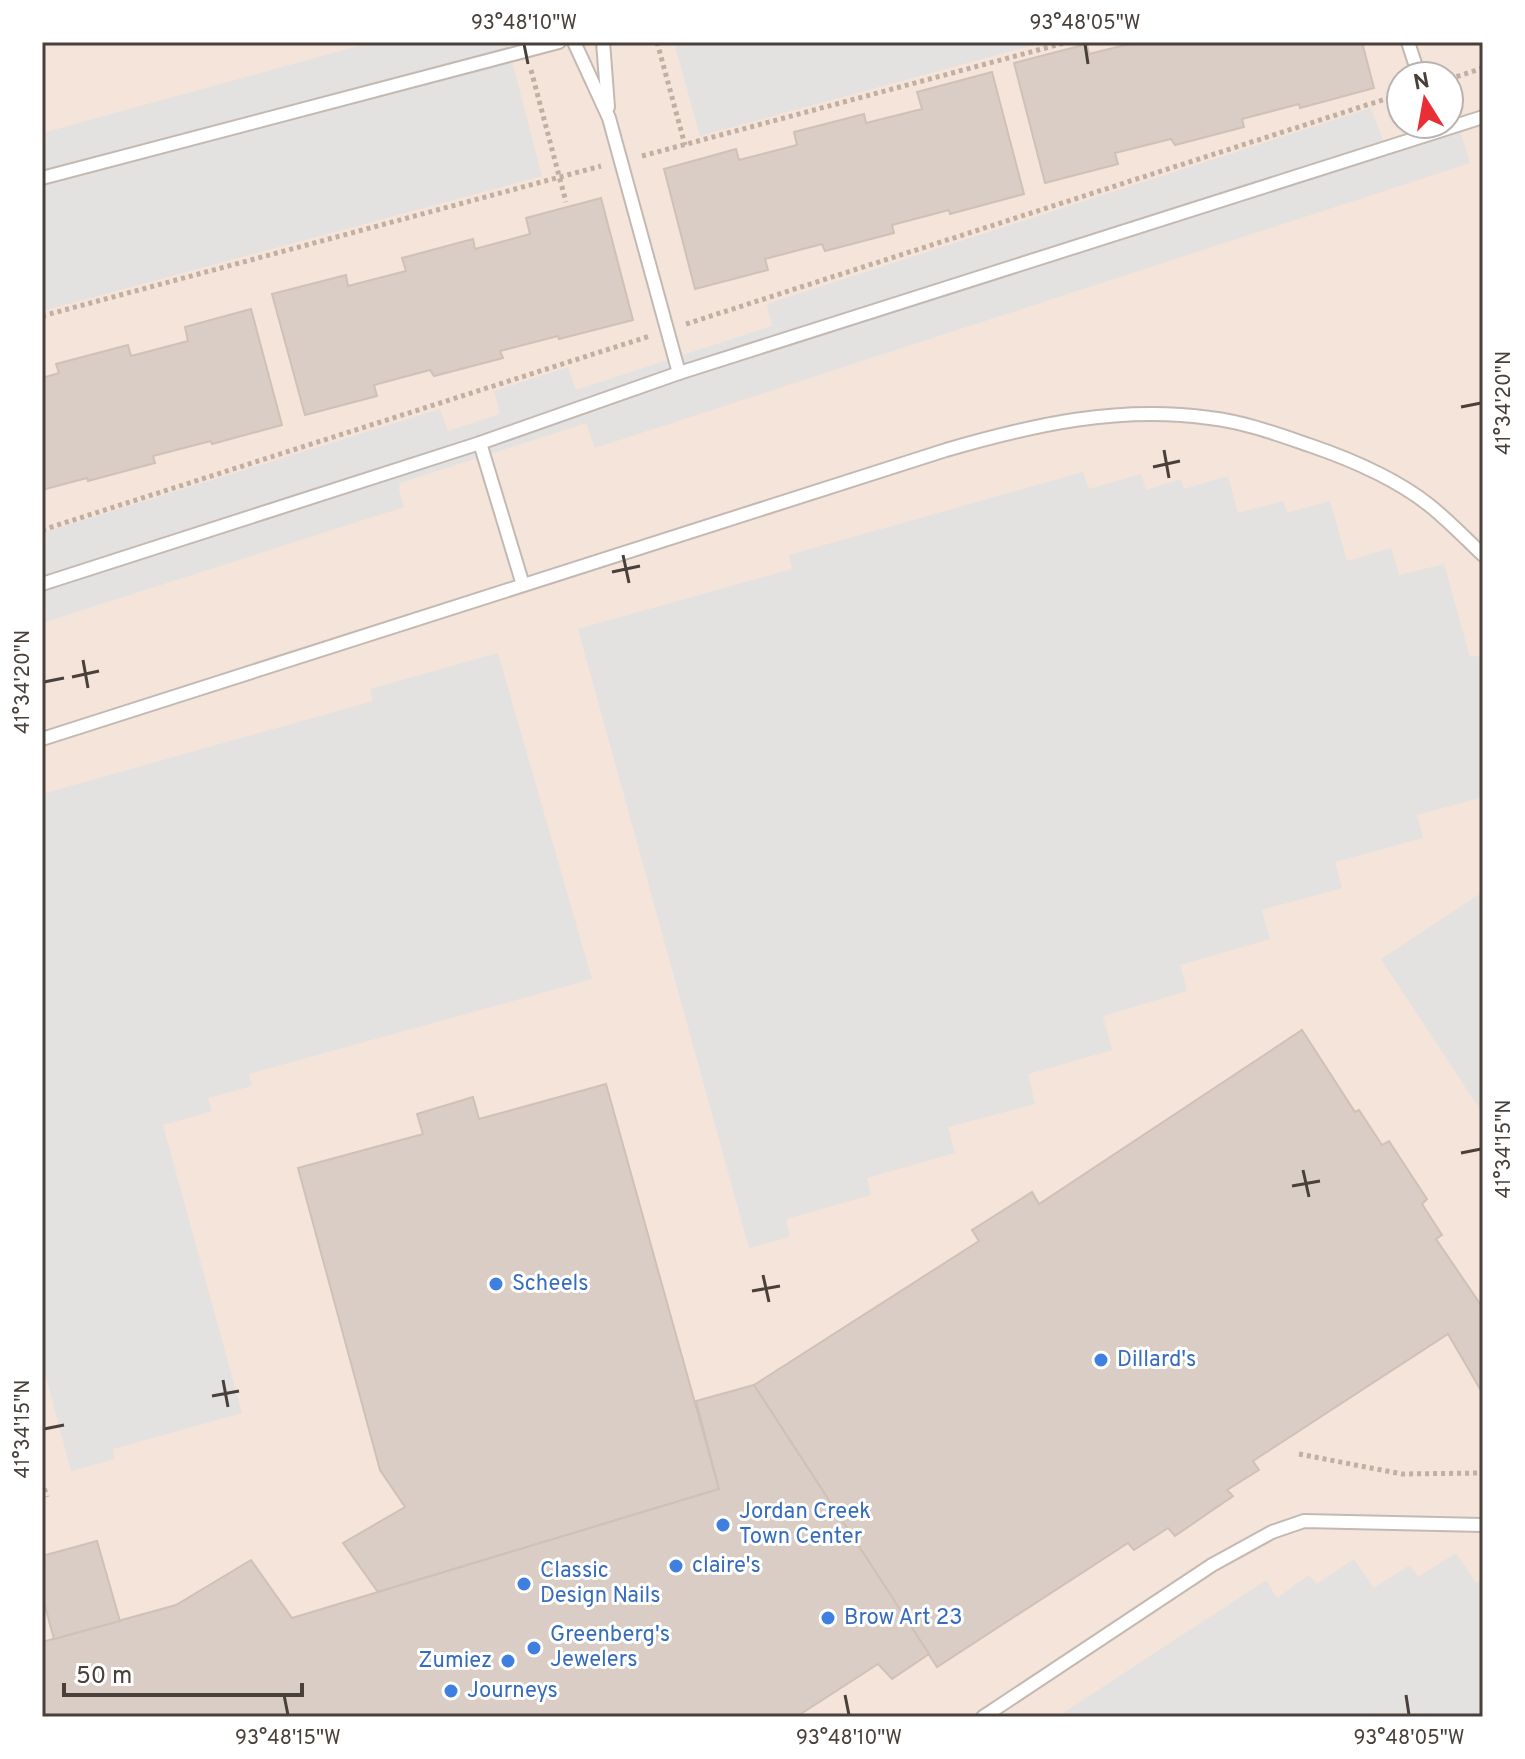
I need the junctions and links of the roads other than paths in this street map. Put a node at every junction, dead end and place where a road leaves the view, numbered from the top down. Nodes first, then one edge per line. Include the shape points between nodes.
1 (559, 42) edge
2 (574, 42) edge
3 (603, 42) edge
4 (609, 118) junction
5 (1398, 140) edge
6 (42, 178) edge
7 (679, 373) junction
8 (480, 443) junction
9 (1483, 555) edge
10 (42, 584) edge
11 (523, 585) junction
12 (42, 739) edge
13 (1483, 1525) edge
14 (983, 1717) edge

1 - 6 lane
2 - 4 lane
3 - 4 lane
4 - 7 lane
5 - 7 lane
7 - 8 lane
8 - 10 lane
8 - 11 lane
9 - 11 lane via 1427,504 1353,460 1211,418 1127,413 1001,434
11 - 12 lane
13 - 14 lane via 1304,1521 1272,1532 1212,1565

